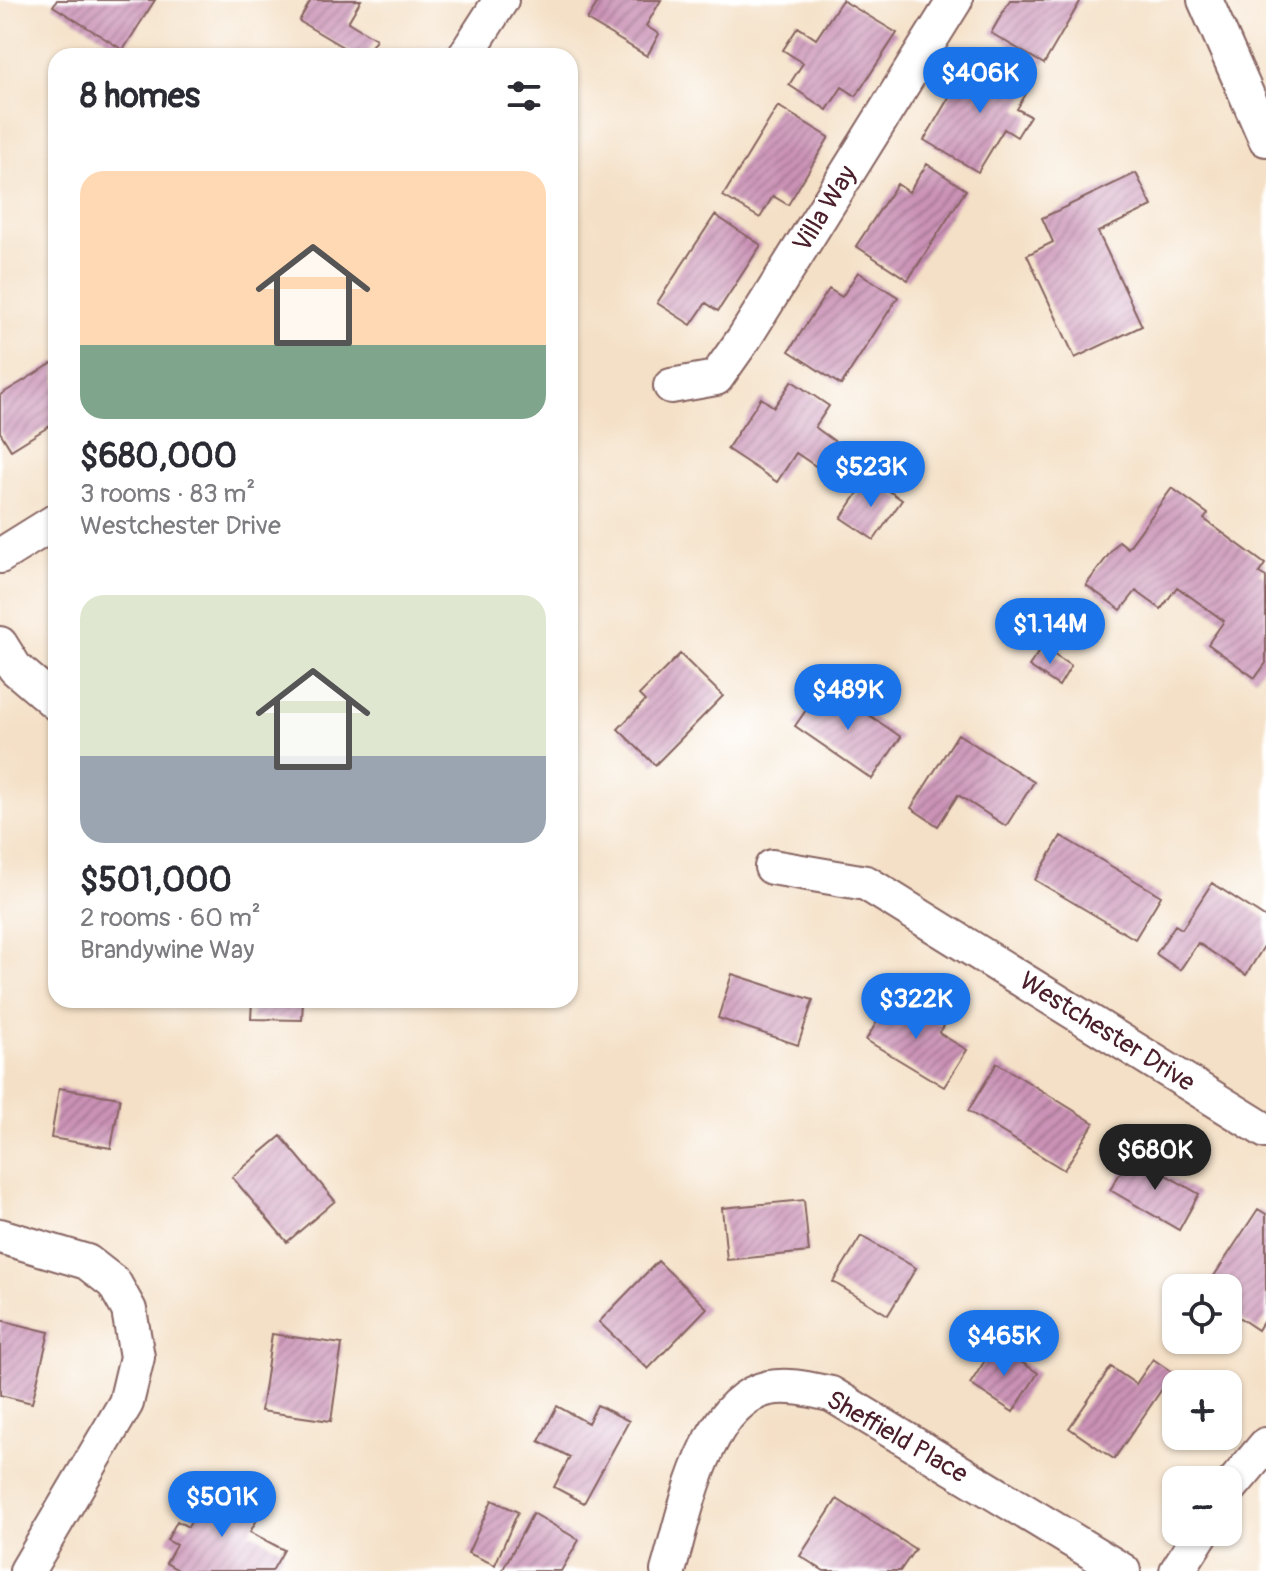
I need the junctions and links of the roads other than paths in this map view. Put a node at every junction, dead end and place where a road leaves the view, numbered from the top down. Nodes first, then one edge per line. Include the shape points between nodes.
1 (501, 0) edge
2 (955, 0) edge
3 (1205, 0) edge
4 (470, 48) edge
5 (1266, 139) edge
6 (671, 386) dead end
7 (48, 526) edge
8 (0, 556) edge
9 (0, 644) edge
10 (48, 696) edge
11 (772, 867) dead end
12 (1266, 1131) edge
13 (0, 1236) edge
14 (1266, 1445) edge
15 (1242, 1473) edge
16 (1193, 1546) edge
17 (27, 1571) edge
18 (668, 1571) edge
19 (1123, 1571) edge
20 (1177, 1571) edge

1 - 4 street
2 - 6 street, Villa Way via 716,378
3 - 5 street
7 - 8 street
9 - 10 street via 15,668
11 - 12 street, Westchester Drive via 866,883
13 - 17 street via 87,1262 114,1283 129,1310 137,1357 126,1403
14 - 15 street
16 - 20 street
18 - 19 street, Sheffield Place via 700,1463 718,1428 736,1406 767,1388 797,1387 831,1394

